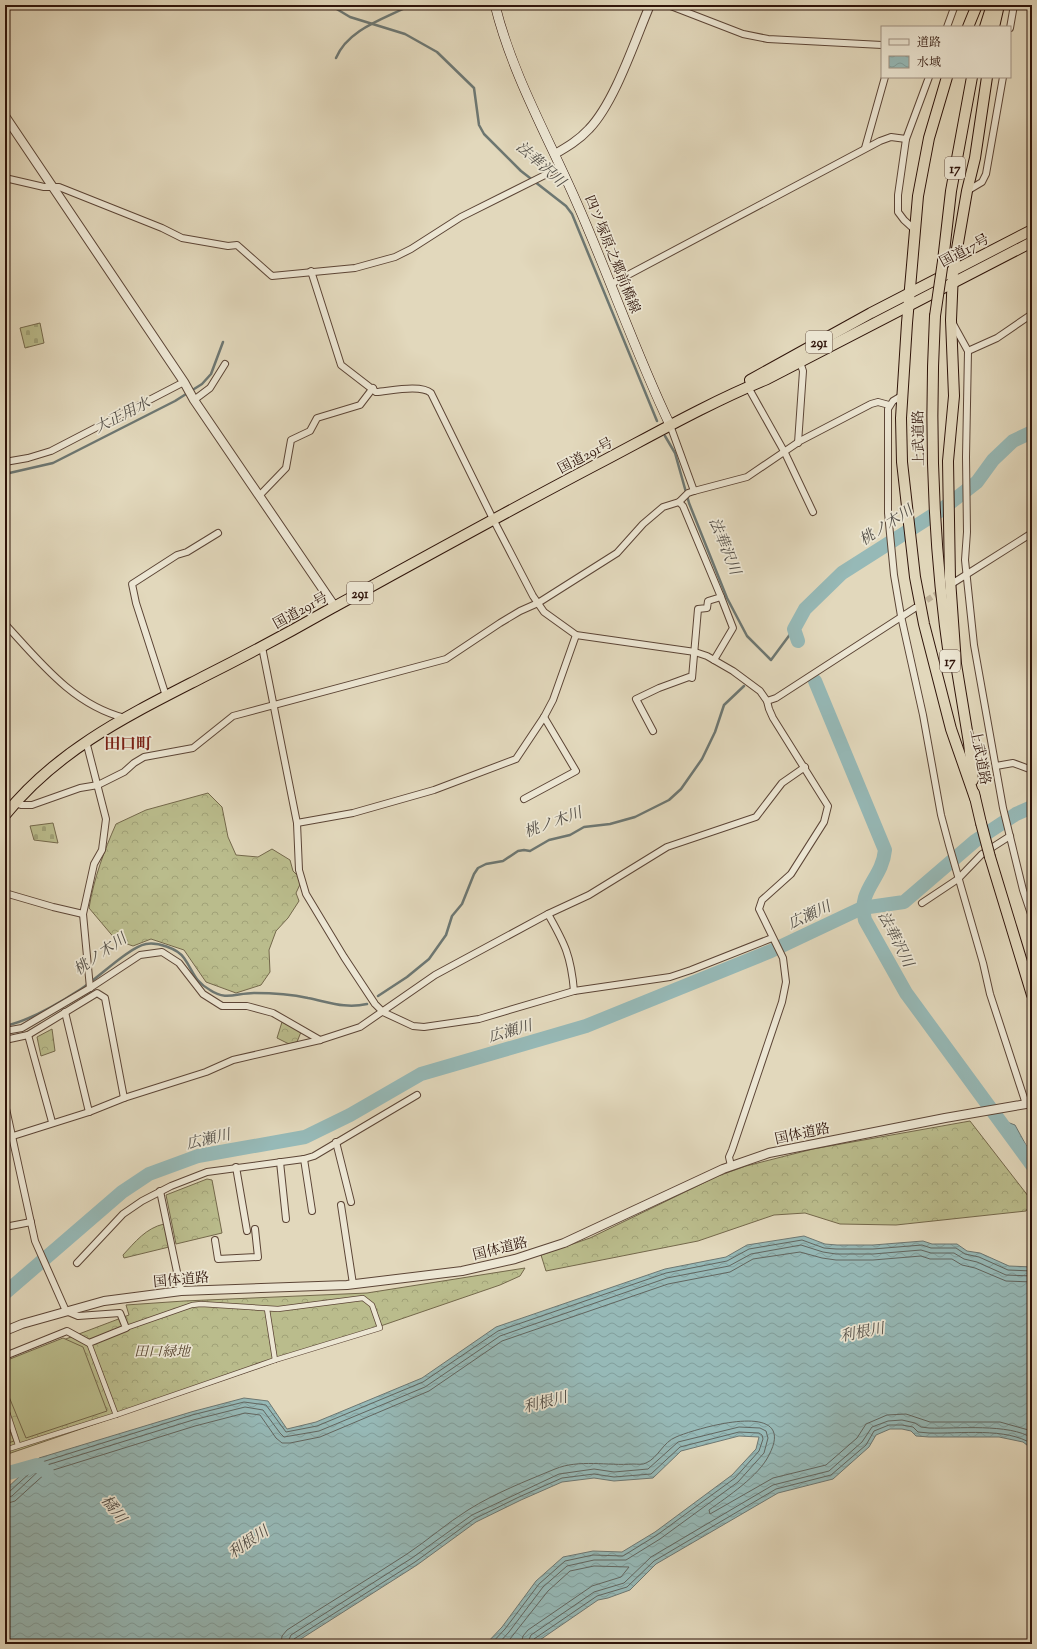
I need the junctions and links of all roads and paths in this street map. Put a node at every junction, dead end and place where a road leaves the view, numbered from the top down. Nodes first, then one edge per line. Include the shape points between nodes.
1 (495, 5) edge
2 (650, 5) edge
3 (668, 5) edge
4 (955, 5) edge
5 (977, 5) edge
6 (988, 5) edge
7 (992, 5) edge
8 (999, 5) edge
9 (1014, 5) edge
10 (947, 26) edge
11 (968, 26) edge
12 (984, 26) edge
13 (984, 26) edge
14 (994, 26) edge
15 (1010, 26) edge
16 (881, 45) edge
17 (885, 78) edge
18 (929, 78) edge
19 (947, 78) edge
20 (972, 78) edge
21 (987, 78) edge
22 (1003, 78) edge
23 (5, 116) edge
24 (906, 139) junction
25 (865, 148) junction
26 (555, 154) junction
27 (561, 167) junction
28 (5, 178) edge
29 (51, 186) junction
30 (967, 191) junction
31 (915, 230) junction
32 (1032, 230) edge
33 (1032, 242) edge
34 (312, 271) junction
35 (953, 272) junction
36 (953, 283) junction
37 (611, 284) junction
38 (909, 294) junction
39 (908, 306) junction
40 (1032, 314) edge
41 (951, 320) junction
42 (968, 351) junction
43 (800, 362) junction
44 (225, 364) dead end
45 (184, 382) junction
46 (748, 387) junction
47 (373, 388) junction
48 (731, 394) junction
49 (903, 395) junction
50 (194, 400) junction
51 (889, 405) junction
52 (670, 425) junction
53 (798, 443) junction
54 (785, 453) junction
55 (5, 462) edge
56 (694, 491) junction
57 (259, 496) junction
58 (679, 502) junction
59 (813, 512) dead end
60 (493, 519) junction
61 (218, 533) dead end
62 (1032, 533) edge
63 (966, 576) junction
64 (953, 583) dead end
65 (721, 597) junction
66 (538, 603) junction
67 (335, 607) junction
68 (915, 608) tunnel mouth
69 (901, 616) junction
70 (5, 624) edge
71 (576, 635) junction
72 (262, 647) junction
73 (695, 652) junction
74 (714, 660) junction
75 (166, 696) junction
76 (767, 701) junction
77 (274, 706) junction
78 (544, 717) junction
79 (125, 718) junction
80 (652, 731) dead end
81 (86, 741) junction
82 (996, 766) junction
83 (805, 767) junction
84 (1032, 770) edge
85 (98, 785) junction
86 (975, 798) junction
87 (524, 799) dead end
88 (15, 803) junction
89 (5, 814) edge
90 (297, 822) junction
91 (1010, 836) junction
92 (957, 877) junction
93 (5, 893) edge
94 (922, 903) dead end
95 (83, 914) junction
96 (548, 914) junction
97 (1032, 917) edge
98 (773, 939) junction
99 (90, 988) junction
100 (574, 991) junction
101 (1032, 995) edge
102 (65, 1012) junction
103 (383, 1012) junction
104 (5, 1031) edge
105 (28, 1035) junction
106 (5, 1040) edge
107 (320, 1040) junction
108 (417, 1095) dead end
109 (124, 1098) junction
110 (5, 1104) edge
111 (1029, 1104) edge
112 (89, 1112) junction
113 (52, 1122) junction
114 (13, 1136) junction
115 (336, 1142) junction
116 (304, 1159) junction
117 (280, 1162) junction
118 (731, 1166) junction
119 (236, 1167) junction
120 (160, 1191) junction
121 (351, 1202) dead end
122 (341, 1205) dead end
123 (312, 1211) dead end
124 (286, 1219) dead end
125 (31, 1222) junction
126 (5, 1227) edge
127 (255, 1229) dead end
128 (247, 1231) dead end
129 (215, 1240) dead end
130 (77, 1263) dead end
131 (353, 1284) junction
132 (181, 1291) junction
133 (267, 1309) junction
134 (66, 1311) junction
135 (126, 1328) junction
136 (5, 1331) edge
137 (89, 1342) junction
138 (5, 1356) edge
139 (275, 1360) junction
140 (5, 1406) edge
141 (116, 1415) junction
142 (18, 1445) junction
143 (5, 1450) edge

1 - 26 main road, 四ツ塚原之郷前橋線 via 506,44 521,82
2 - 26 street via 611,97 590,128 573,144
3 - 16 street via 743,34 768,40
4 - 10 street
5 - 11 highway
6 - 12 highway
7 - 13 highway
8 - 14 highway
9 - 15 street
17 - 25 street
18 - 24 street
19 - 31 highway via 929,138 918,196
20 - 86 highway, 上武道路 / 17, bridge via 951,191 935,316 932,408 935,523 948,650
21 - 30 highway via 975,158
22 - 30 street via 986,174 982,182
23 - 29 street
24 - 25 street via 891,137
24 - 31 street via 898,212
25 - 37 street
26 - 27 main road, 四ツ塚原之郷前橋線
27 - 34 street via 461,217 395,257 355,268
27 - 37 main road, 四ツ塚原之郷前橋線
28 - 29 street via 44,188
29 - 34 street via 155,225 182,238 237,246 272,276
29 - 45 street
30 - 35 highway
31 - 38 highway
32 - 35 highway, 国道17号
33 - 36 highway, 国道17号
34 - 47 street via 341,365
35 - 36 highway
35 - 38 highway, 国道17号
36 - 39 highway, 国道17号
36 - 41 highway
37 - 52 main road, 四ツ塚原之郷前橋線 via 636,350
38 - 39 highway
38 - 48 highway, 国道291号 / 291 via 758,376
39 - 43 highway, 国道291号 / 291
39 - 49 highway
40 - 42 street via 997,338
41 - 42 street
41 - 86 highway via 954,396 948,461 950,579 956,664
42 - 63 street
43 - 46 highway, 国道291号 / 291
43 - 53 street via 803,371
44 - 50 street via 210,388
45 - 50 street
45 - 55 street via 51,451
46 - 48 highway, 国道291号 / 291
46 - 54 street
47 - 57 street via 360,405 317,418 310,431 291,440 286,468
47 - 60 street via 376,392 418,388 428,390
48 - 52 highway, 国道291号 / 291
49 - 51 street
49 - 86 highway via 902,462 919,598 938,683
50 - 57 street
51 - 53 street via 878,402 871,404
51 - 69 street via 889,524
52 - 56 street
52 - 60 highway, 国道291号 / 291
53 - 54 street
54 - 56 street via 747,477
54 - 59 street
56 - 58 street
57 - 67 street
58 - 65 street via 683,506
58 - 66 street via 663,507 643,524 617,553
60 - 66 street
60 - 67 highway, 国道291号 / 291
61 - 75 street via 132,584
62 - 63 street
63 - 64 street
63 - 82 street via 978,676
65 - 73 street via 708,601 707,608 698,609
65 - 74 street via 733,628
66 - 71 street via 544,612
66 - 77 street via 520,611 446,660
67 - 72 highway, 国道291号 / 291
68 - 69 street
69 - 76 street via 776,698
69 - 92 street via 923,715 941,815
70 - 79 street via 73,694 101,710
71 - 73 street
71 - 78 street via 553,700
72 - 75 highway, 国道291号 / 291
72 - 77 street
73 - 74 street
73 - 80 street via 692,678 658,688 636,700
74 - 76 street via 744,678 760,691
75 - 79 highway, 国道291号 / 291
76 - 83 street via 773,718
77 - 85 street via 233,716 193,748 144,757 124,772
77 - 90 street
78 - 87 street via 576,771
78 - 90 street via 516,759 419,794 353,813
79 - 81 highway, 国道291号 / 291
81 - 85 street
81 - 88 highway, 国道291号 / 291 via 36,780
82 - 84 street via 1013,763
82 - 91 street
83 - 96 street via 782,782 756,817 668,847 589,896
83 - 98 street via 828,810 824,822 791,874 762,900 761,913
85 - 88 street via 80,788 32,805
85 - 95 street via 106,819 102,850 94,864
86 - 101 highway, 17, bridge
88 - 89 highway, 国道291号 / 291
90 - 103 street via 299,870 306,894 344,957
91 - 92 street via 982,854
91 - 97 street
92 - 94 street
92 - 111 street via 990,994
93 - 95 street
95 - 99 street
96 - 100 street via 567,948
96 - 103 street via 435,975
98 - 100 street via 670,977
98 - 118 street via 785,974 785,990 732,1150
99 - 104 street via 22,1028
99 - 107 street via 140,955 162,952 179,963 203,994 222,1006 247,1006 273,1013
100 - 103 street via 479,1019 424,1027 413,1026
102 - 105 street
102 - 109 street via 97,993 105,998
102 - 112 street
103 - 107 street via 360,1027
105 - 106 street
105 - 113 street
107 - 109 street via 233,1060 206,1072
108 - 115 street
109 - 112 street
110 - 114 street
111 - 118 street, 国体道路 via 788,1149
112 - 113 street
113 - 114 street
114 - 125 street
115 - 116 street
115 - 121 street
116 - 117 street
116 - 123 street
117 - 119 street
117 - 124 street
118 - 131 street, 国体道路 via 564,1243 515,1259 462,1271
119 - 120 street via 207,1172
119 - 128 street
120 - 130 street via 123,1214
120 - 132 street
122 - 131 street
125 - 126 street
125 - 134 street via 34,1241
127 - 129 street via 258,1257 218,1259
131 - 132 street, 国体道路
132 - 134 street, 国体道路 via 104,1301
133 - 135 street via 192,1305
133 - 139 street
133 - 139 street via 362,1298 372,1305 380,1328
134 - 135 street via 78,1316 120,1313
134 - 136 street, 国体道路
135 - 137 street
137 - 138 street via 68,1331
137 - 141 street
139 - 141 street
140 - 142 street
141 - 142 street
142 - 143 street

